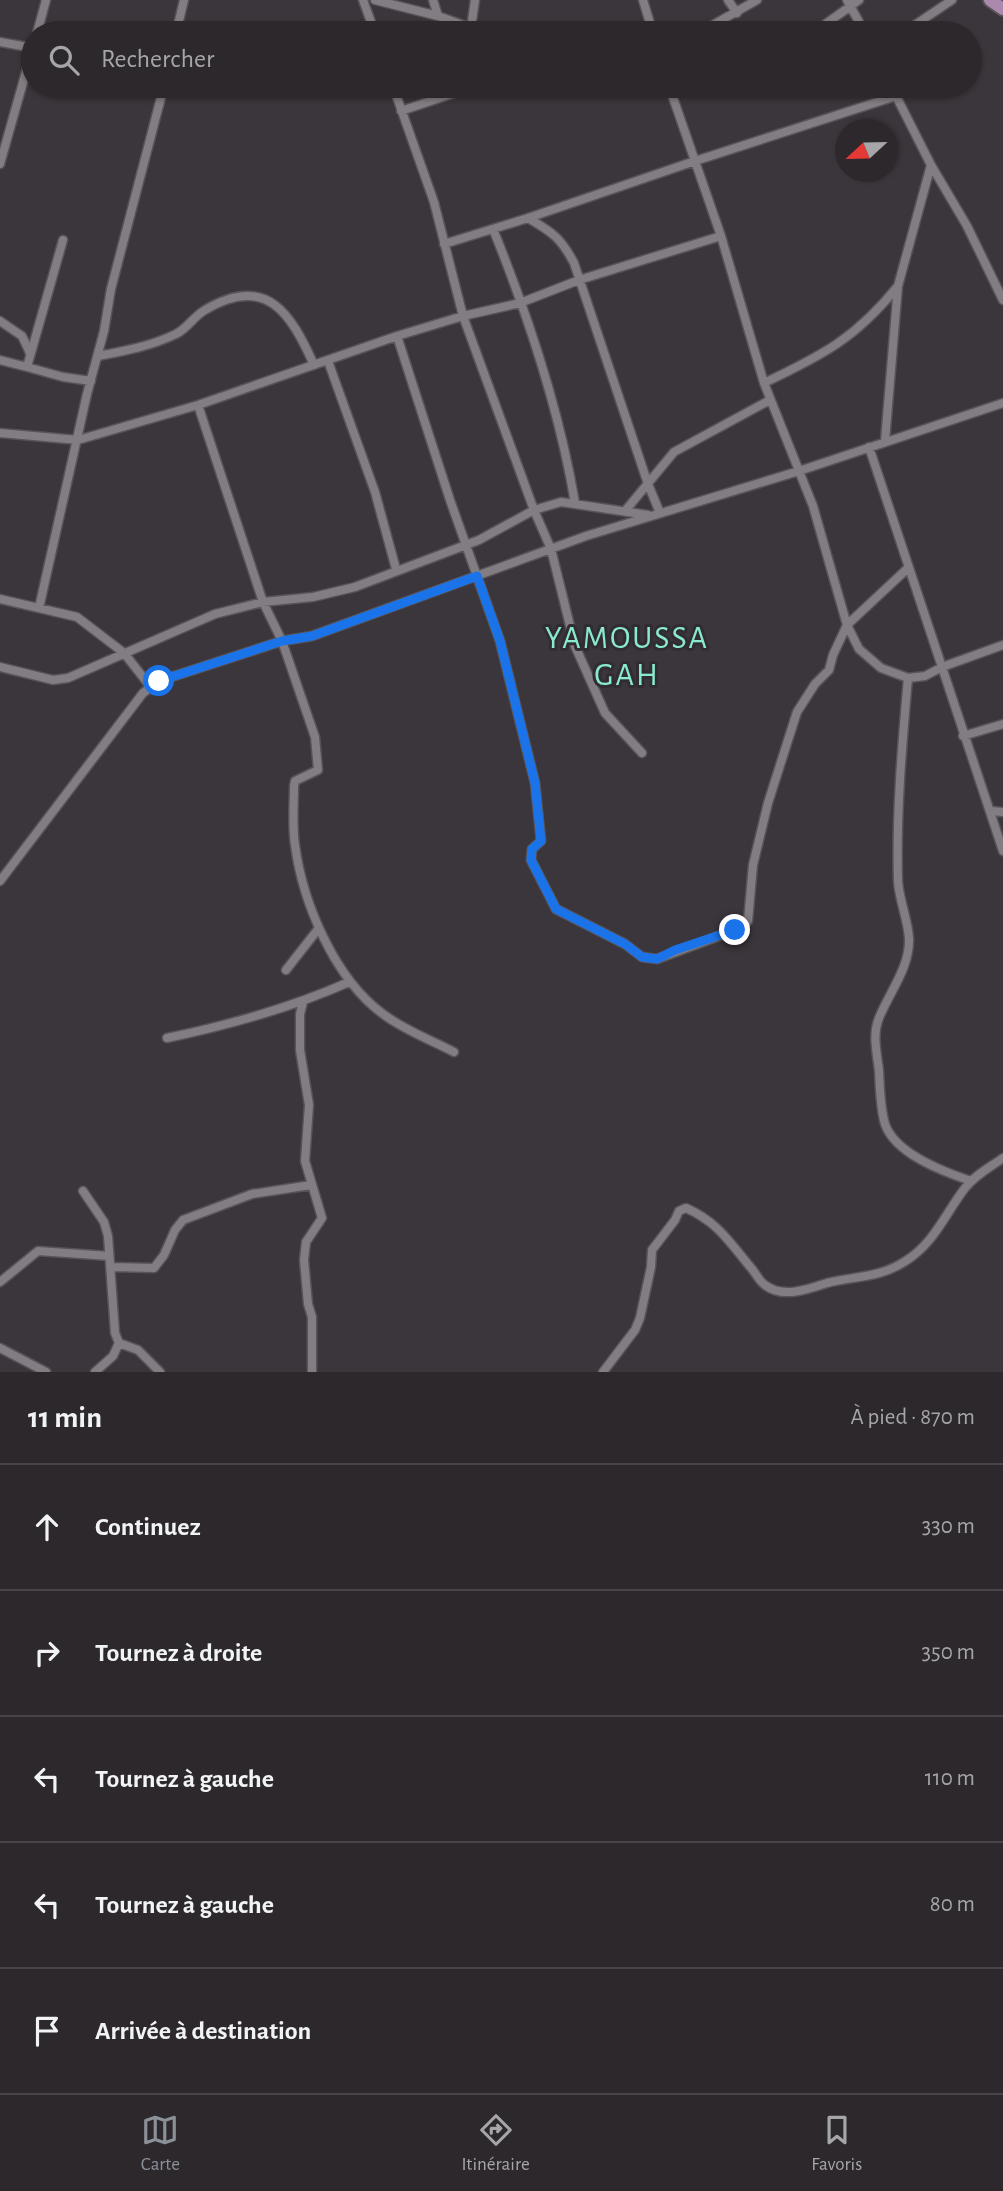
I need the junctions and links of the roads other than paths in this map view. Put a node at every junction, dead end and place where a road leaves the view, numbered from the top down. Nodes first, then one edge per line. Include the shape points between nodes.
1 (46, 0) edge
2 (184, 0) edge
3 (363, 0) edge
4 (376, 0) edge
5 (433, 0) edge
6 (475, 0) edge
7 (643, 0) edge
8 (728, 0) edge
9 (757, 0) edge
10 (859, 0) edge
11 (952, 0) edge
12 (990, 0) edge
13 (849, 3) edge
14 (1003, 9) edge
15 (737, 13) junction
16 (438, 16) junction
17 (40, 21) edge
18 (179, 21) edge
19 (371, 21) edge
20 (452, 21) edge
21 (472, 21) edge
22 (649, 21) edge
23 (719, 21) edge
24 (827, 21) edge
25 (859, 21) edge
26 (921, 21) edge
27 (0, 42) edge
28 (21, 46) edge
29 (21, 90) edge
30 (161, 98) edge
31 (397, 98) edge
32 (439, 98) edge
33 (673, 98) edge
34 (890, 98) edge
35 (897, 98) edge
36 (401, 111) junction
37 (1, 160) edge
38 (695, 160) junction
39 (931, 165) junction
40 (528, 218) junction
41 (493, 229) junction
42 (721, 236) junction
43 (63, 240) dead end
44 (444, 244) junction
45 (579, 281) junction
46 (898, 286) junction
47 (1003, 300) edge
48 (520, 303) junction
49 (463, 316) junction
50 (0, 321) edge
51 (397, 336) junction
52 (30, 353) junction
53 (97, 356) junction
54 (0, 360) edge
55 (328, 361) junction
56 (314, 365) junction
57 (27, 367) junction
58 (91, 381) junction
59 (764, 383) junction
60 (770, 400) junction
61 (1003, 402) edge
62 (198, 405) junction
63 (0, 433) edge
64 (78, 440) junction
65 (885, 441) junction
66 (869, 447) junction
67 (799, 471) junction
68 (648, 484) junction
69 (575, 503) junction
70 (534, 510) junction
71 (625, 511) junction
72 (656, 514) junction
73 (466, 544) junction
74 (551, 549) junction
75 (908, 568) junction
76 (396, 569) junction
77 (477, 576) junction
78 (0, 599) edge
79 (263, 602) junction
80 (39, 608) junction
81 (847, 625) junction
82 (282, 641) junction
83 (1003, 645) edge
84 (124, 653) junction
85 (0, 667) edge
86 (942, 667) junction
87 (908, 678) junction
88 (150, 686) junction
89 (1003, 724) edge
90 (963, 736) junction
91 (642, 753) dead end
92 (991, 811) junction
93 (1003, 812) edge
94 (1003, 851) edge
95 (0, 881) edge
96 (319, 928) junction
97 (286, 970) dead end
98 (349, 982) junction
99 (303, 1002) junction
100 (167, 1038) dead end
101 (454, 1052) dead end
102 (1003, 1158) edge
103 (971, 1181) junction
104 (311, 1185) junction
105 (83, 1191) dead end
106 (109, 1256) junction
107 (111, 1267) junction
108 (0, 1282) edge
109 (119, 1343) junction
110 (0, 1348) edge
111 (47, 1372) edge
112 (95, 1372) edge
113 (160, 1372) edge
114 (312, 1372) edge
115 (603, 1372) edge

1 - 17 street
2 - 18 street
3 - 19 street
4 - 16 street
5 - 16 street
6 - 21 street
7 - 22 street
8 - 15 street
9 - 15 street
10 - 13 street
11 - 26 street
12 - 14 main road
13 - 24 street
13 - 25 street
15 - 23 street
16 - 20 street
27 - 28 street
29 - 37 street
30 - 53 street
31 - 36 street
32 - 36 street
33 - 38 street
34 - 38 street
35 - 39 street
36 - 44 street
38 - 40 street
38 - 42 street
39 - 46 street
39 - 47 street
40 - 41 street
40 - 45 street via 565,245
41 - 44 street
41 - 48 street
42 - 45 street
42 - 59 street
43 - 52 street
44 - 49 street
45 - 48 street
45 - 68 street
46 - 59 street via 877,312 826,353
46 - 65 street
48 - 49 street
48 - 69 street via 561,431
49 - 51 street
49 - 70 street
50 - 52 street via 22,337
51 - 55 street
51 - 73 street
52 - 57 street
53 - 56 street via 157,342 179,332 204,310 247,296 265,298 287,314
53 - 58 street
54 - 57 street
55 - 56 street
55 - 76 street via 375,492
56 - 62 street
57 - 58 street
58 - 64 street
59 - 60 street
60 - 67 street
60 - 68 street via 674,452
61 - 65 street
62 - 64 street
62 - 79 street
63 - 64 street
64 - 80 street
65 - 66 street
66 - 67 street
66 - 75 street
67 - 72 street
67 - 81 street
68 - 71 street
68 - 72 street
69 - 70 street
69 - 71 street
70 - 73 street
70 - 74 street
71 - 72 street
72 - 74 street
73 - 76 street
73 - 77 street
74 - 77 street
74 - 91 street via 575,646 590,681 605,713
75 - 81 street
75 - 86 street
76 - 79 street via 343,590
77 - 81 street via 500,641 535,783 541,841 532,849 531,860 556,909 642,957 657,959 748,921 753,865 797,712 829,670
77 - 82 street via 312,636
78 - 80 street
79 - 82 street
79 - 84 street via 215,614
80 - 84 street via 77,617
81 - 87 street via 859,649 881,668
82 - 88 street
82 - 96 street via 319,762 318,771 295,781 294,786 295,844
83 - 86 street
84 - 85 street via 61,680
84 - 88 street
86 - 87 street
86 - 90 street
87 - 103 street via 898,793 898,885 909,940 874,1039 881,1100 886,1126 897,1142 943,1172
88 - 95 street
89 - 90 street
90 - 92 street
92 - 93 street
92 - 94 street
96 - 97 street
96 - 98 street
98 - 99 street
98 - 101 street via 383,1014
99 - 100 street
99 - 104 street via 300,1050 309,1104 305,1161
102 - 103 street
103 - 115 street via 931,1239 903,1263 860,1279 786,1292 766,1286 712,1222 686,1208 679,1211 652,1250 635,1330
104 - 107 street via 252,1194 183,1220 154,1268
104 - 114 street via 322,1218 306,1242 304,1260 312,1317
105 - 106 street via 104,1222
106 - 107 street
106 - 108 street via 38,1251
107 - 109 street
109 - 112 street via 113,1356
109 - 113 street via 138,1350
110 - 111 street

